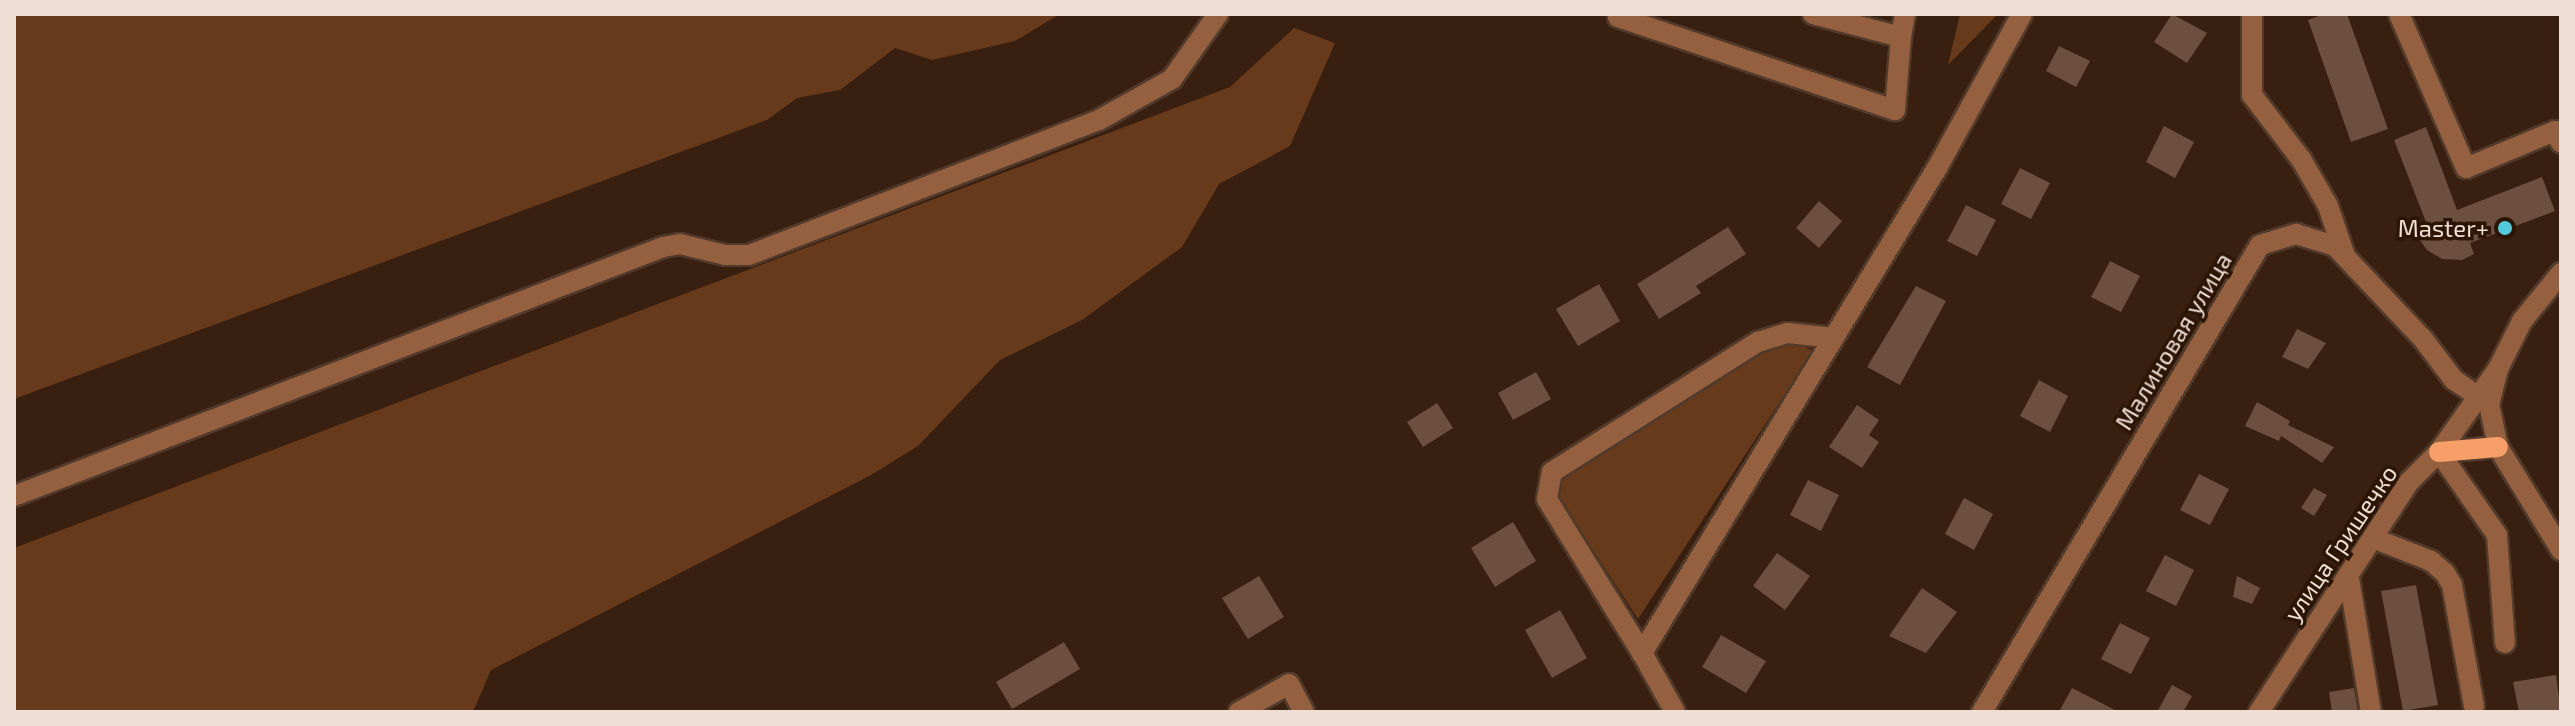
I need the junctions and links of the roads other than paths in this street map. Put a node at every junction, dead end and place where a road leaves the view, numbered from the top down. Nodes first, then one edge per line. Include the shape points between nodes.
1 (1218, 14) edge
2 (1905, 14) edge
3 (2022, 14) edge
4 (2252, 14) edge
5 (2399, 14) edge
6 (1825, 16) edge
7 (1618, 17) dead end
8 (1901, 37) junction
9 (2561, 143) edge
10 (2345, 256) junction
11 (2561, 273) edge
12 (1834, 338) junction
13 (2498, 369) junction
14 (2479, 397) junction
15 (2498, 447) junction
16 (2439, 452) junction
17 (14, 496) edge
18 (2554, 522) edge
19 (2375, 539) junction
20 (2561, 550) edge
21 (2349, 578) junction
22 (2505, 643) dead end
23 (1642, 653) junction
24 (2474, 706) dead end
25 (1239, 712) edge
26 (1304, 712) edge
27 (1675, 712) edge
28 (1982, 712) edge
29 (2259, 712) edge
30 (2371, 712) edge

1 - 17 street via 1172,79 1099,120 749,255 680,244 663,247
2 - 8 street
3 - 12 street
4 - 10 street via 2252,95 2301,159 2328,206
5 - 9 street via 2466,168 2555,131
6 - 8 street
7 - 8 street via 1895,110
10 - 14 street, Малиновая улица via 2454,380
10 - 28 street, Малиновая улица via 2335,246 2296,234 2260,245
11 - 13 street via 2522,321
12 - 23 street
12 - 23 street via 1788,333 1758,342 1552,472 1547,499
13 - 14 street, улица Гришечко
13 - 15 street via 2489,404
14 - 16 street, улица Гришечко
15 - 16 main road
15 - 18 street
16 - 19 street, улица Гришечко via 2409,482
16 - 22 street via 2497,535
18 - 20 street
19 - 21 street, улица Гришечко
19 - 24 street via 2431,561 2445,573 2452,585
21 - 29 street, улица Гришечко
21 - 30 street
23 - 27 street
25 - 26 street via 1289,684

